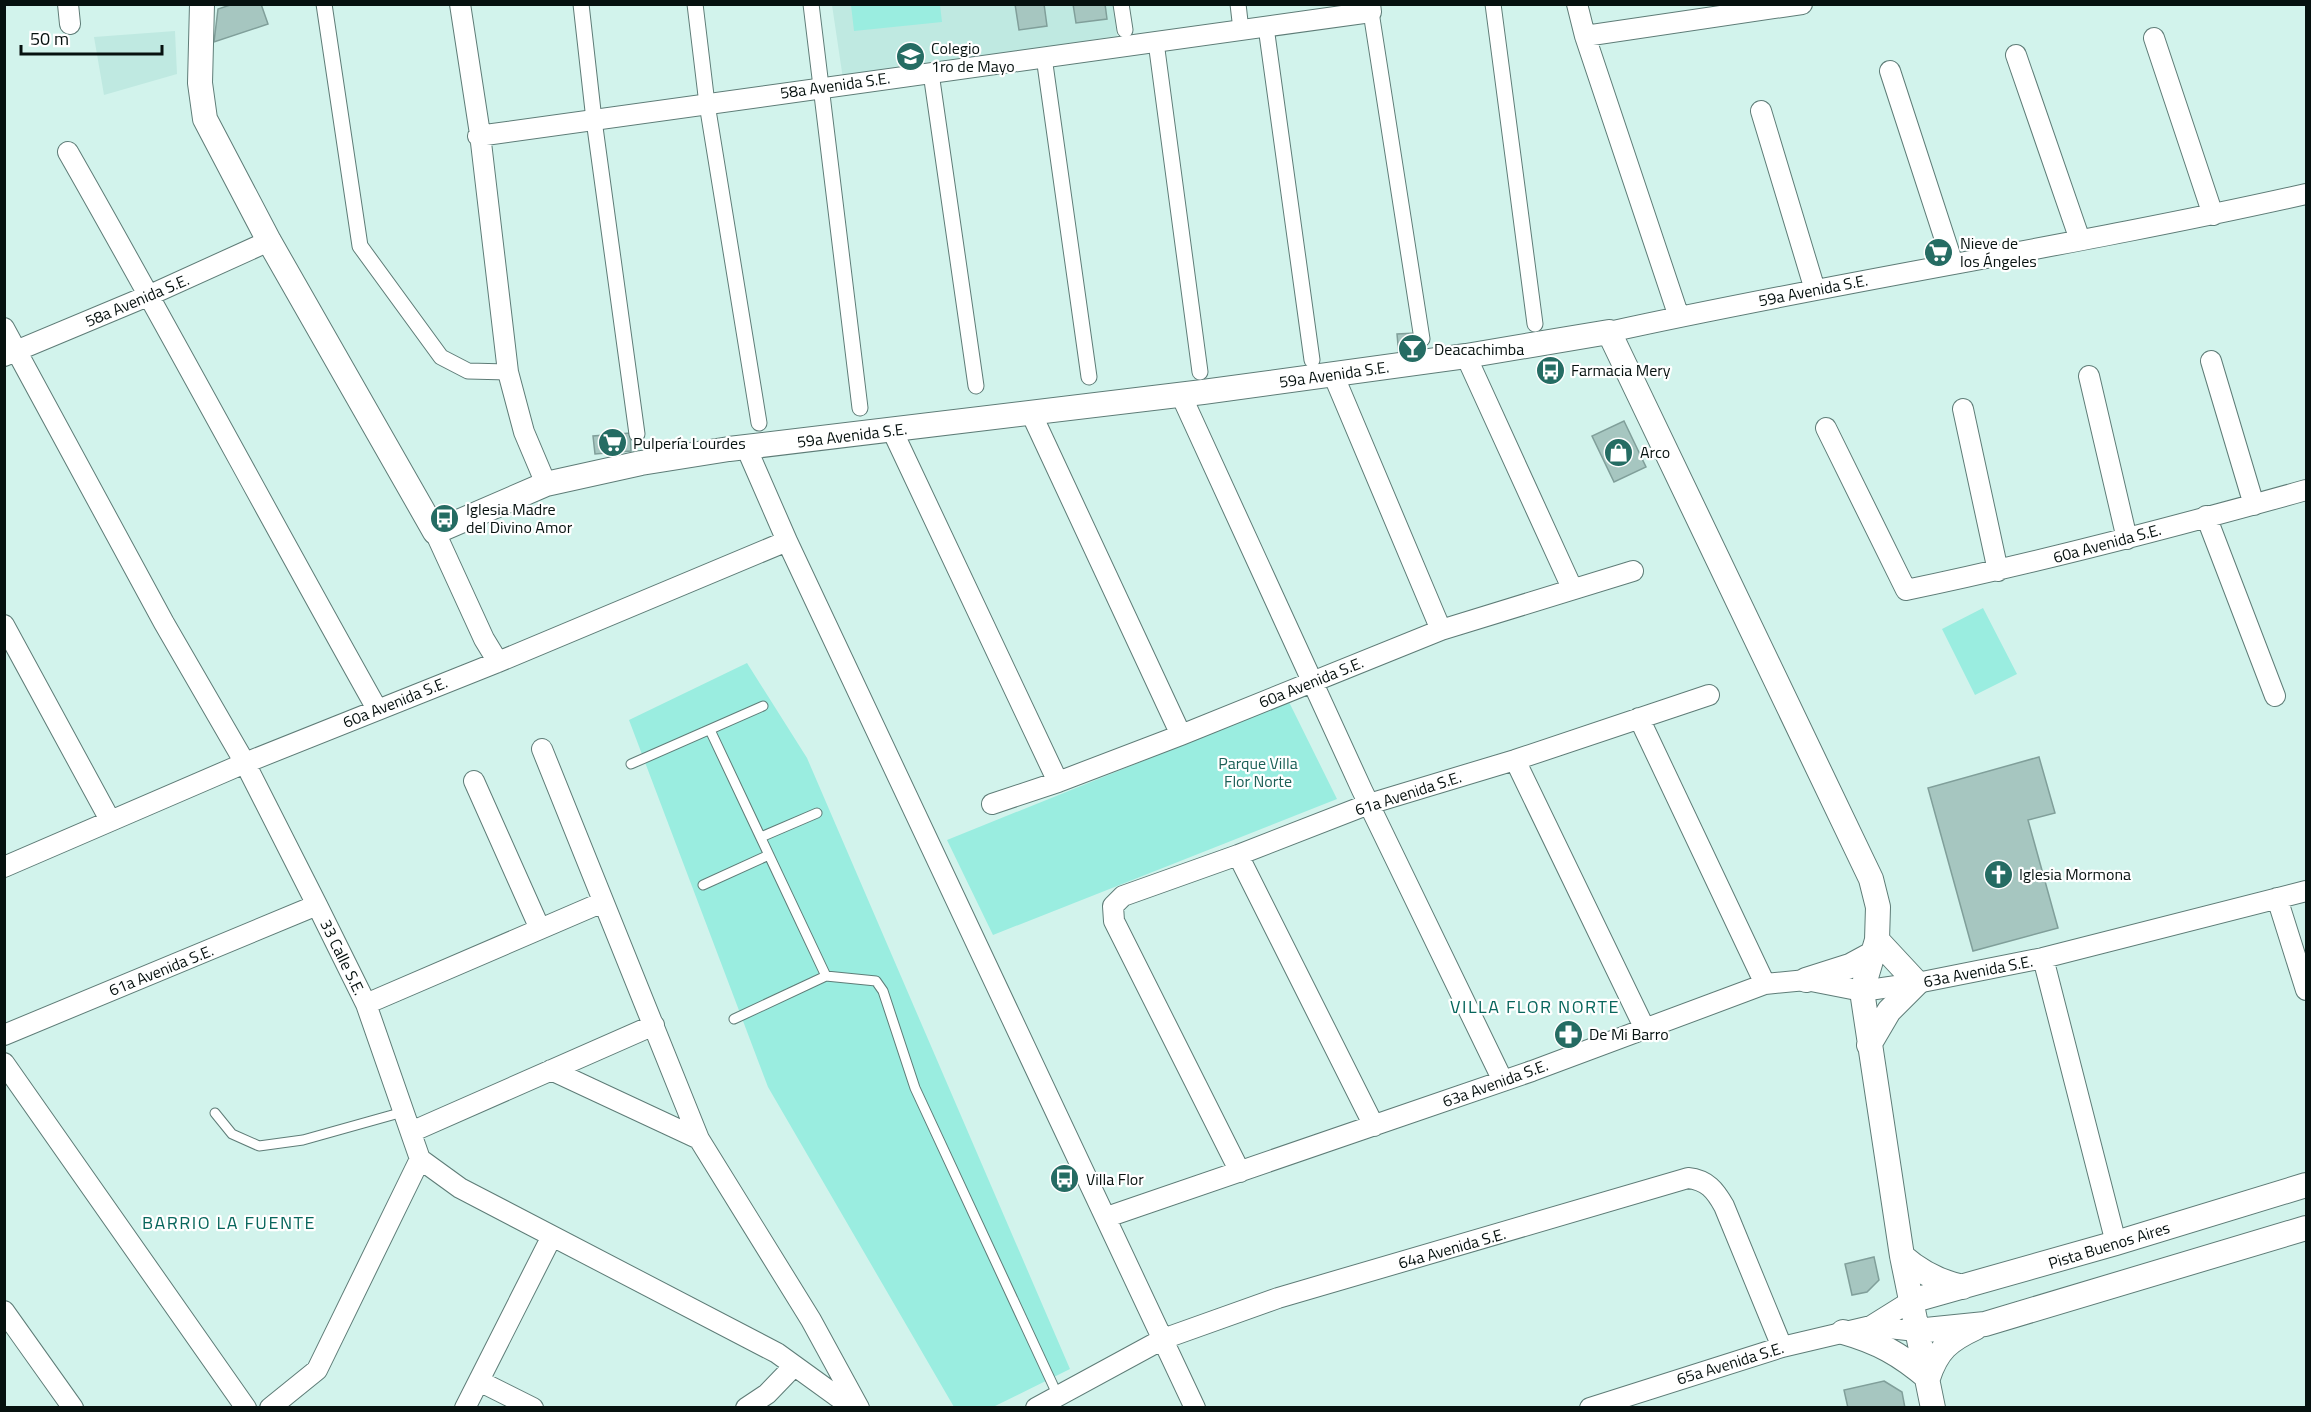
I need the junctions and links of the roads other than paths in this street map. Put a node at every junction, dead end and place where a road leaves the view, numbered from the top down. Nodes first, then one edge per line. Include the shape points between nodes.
1 (68, 4) edge
2 (202, 4) edge
3 (324, 4) edge
4 (460, 4) edge
5 (580, 4) edge
6 (695, 4) edge
7 (811, 4) edge
8 (1121, 4) edge
9 (1238, 4) edge
10 (1493, 4) edge
11 (1577, 4) edge
12 (1802, 4) edge
13 (1370, 8) edge
14 (70, 24) dead end
15 (1266, 27) junction
16 (1125, 30) dead end
17 (1241, 30) junction
18 (1585, 36) junction
19 (2154, 38) dead end
20 (1156, 42) junction
21 (2016, 55) dead end
22 (1044, 57) junction
23 (1890, 71) dead end
24 (931, 73) junction
25 (820, 87) junction
26 (707, 104) junction
27 (1761, 111) dead end
28 (594, 120) junction
29 (478, 136) junction
30 (68, 152) dead end
31 (2307, 194) edge
32 (2213, 215) junction
33 (2080, 240) junction
34 (269, 241) junction
35 (1953, 264) junction
36 (1815, 290) junction
37 (150, 295) junction
38 (1679, 316) junction
39 (1535, 324) dead end
40 (4, 328) edge
41 (1609, 332) junction
42 (1422, 339) dead end
43 (10, 354) edge
44 (1466, 356) junction
45 (1312, 360) dead end
46 (2211, 361) dead end
47 (508, 372) junction
48 (1200, 372) dead end
49 (1333, 374) junction
50 (2089, 376) dead end
51 (1089, 377) dead end
52 (976, 386) dead end
53 (1181, 395) junction
54 (860, 408) dead end
55 (1963, 409) dead end
56 (1031, 413) junction
57 (759, 423) dead end
58 (1826, 428) dead end
59 (892, 430) junction
60 (637, 434) dead end
61 (746, 447) junction
62 (546, 484) junction
63 (2307, 490) edge
64 (2254, 505) junction
65 (2206, 516) junction
66 (435, 532) junction
67 (2127, 539) junction
68 (787, 542) junction
69 (1633, 571) dead end
70 (1998, 571) junction
71 (1572, 588) junction
72 (4, 625) edge
73 (1442, 630) junction
74 (498, 662) junction
75 (1311, 681) junction
76 (1709, 695) dead end
77 (2275, 696) dead end
78 (763, 706) dead end
79 (377, 709) junction
80 (1639, 718) junction
81 (710, 730) junction
82 (1181, 735) junction
83 (542, 749) dead end
84 (1515, 760) junction
85 (244, 764) junction
86 (631, 764) dead end
87 (474, 781) dead end
88 (1058, 782) junction
89 (992, 804) dead end
90 (1369, 804) junction
91 (817, 813) dead end
92 (111, 820) junction
93 (760, 837) junction
94 (769, 855) junction
95 (1238, 855) junction
96 (4, 867) edge
97 (703, 885) dead end
98 (2307, 891) edge
99 (2277, 898) junction
100 (603, 902) junction
101 (317, 905) junction
102 (540, 929) junction
103 (1875, 946) junction
104 (2043, 958) junction
105 (826, 976) junction
106 (1806, 980) junction
107 (1917, 983) junction
108 (1765, 984) junction
109 (2307, 990) edge
110 (1862, 991) junction
111 (366, 1004) junction
112 (734, 1019) dead end
113 (654, 1025) junction
114 (1644, 1027) junction
115 (4, 1035) edge
116 (1869, 1045) junction
117 (4, 1063) edge
118 (551, 1070) junction
119 (1503, 1081) junction
120 (403, 1112) junction
121 (215, 1113) dead end
122 (1374, 1126) junction
123 (411, 1132) junction
124 (699, 1139) junction
125 (420, 1159) junction
126 (1240, 1172) junction
127 (2307, 1185) edge
128 (1107, 1217) junction
129 (2307, 1228) edge
130 (552, 1236) junction
131 (2116, 1243) junction
132 (1902, 1256) junction
133 (1964, 1287) junction
134 (1911, 1301) junction
135 (4, 1311) edge
136 (1985, 1324) junction
137 (1871, 1326) junction
138 (1916, 1331) junction
139 (1843, 1332) junction
140 (1163, 1339) junction
141 (1782, 1347) junction
142 (794, 1365) junction
143 (1928, 1378) junction
144 (479, 1381) junction
145 (1058, 1396) junction
146 (770, 1401) edge
147 (72, 1407) edge
148 (246, 1407) edge
149 (270, 1407) edge
150 (465, 1407) edge
151 (533, 1407) edge
152 (746, 1407) edge
153 (853, 1407) edge
154 (859, 1407) edge
155 (1036, 1407) edge
156 (1195, 1407) edge
157 (1590, 1407) edge
158 (1933, 1407) edge

1 - 14 street
2 - 34 street via 200,83 206,118
3 - 47 street via 360,246 441,357 468,371
4 - 29 street
5 - 28 street
6 - 26 street
7 - 25 street
8 - 16 street
9 - 17 street
10 - 39 street
11 - 18 street
12 - 18 street
13 - 15 street, 58a Avenida S.E.
13 - 42 street
15 - 17 street, 58a Avenida S.E.
15 - 45 street
17 - 20 street, 58a Avenida S.E.
18 - 38 street
19 - 32 street
20 - 22 street, 58a Avenida S.E.
20 - 48 street
21 - 33 street
22 - 24 street, 58a Avenida S.E.
22 - 51 street
23 - 35 street
24 - 25 street, 58a Avenida S.E.
24 - 52 street
25 - 26 street, 58a Avenida S.E.
25 - 54 street
26 - 28 street, 58a Avenida S.E.
26 - 57 street
27 - 36 street
28 - 29 street, 58a Avenida S.E.
28 - 60 street
29 - 47 street
30 - 37 street
31 - 32 street, 59a Avenida S.E.
32 - 33 street, 59a Avenida S.E.
33 - 35 street, 59a Avenida S.E.
34 - 37 street, 58a Avenida S.E.
34 - 66 street
35 - 36 street, 59a Avenida S.E.
36 - 38 street, 59a Avenida S.E.
37 - 43 street, 58a Avenida S.E.
37 - 79 street
38 - 41 street, 59a Avenida S.E.
40 - 43 street, 33 Calle S.E.
41 - 44 street, 59a Avenida S.E.
41 - 103 street via 1871,879 1878,907
43 - 85 street, 33 Calle S.E.
44 - 49 street, 59a Avenida S.E.
44 - 71 street
46 - 64 street
47 - 62 street via 524,432
49 - 53 street, 59a Avenida S.E.
49 - 73 street
50 - 67 street
53 - 56 street, 59a Avenida S.E.
53 - 75 street
55 - 70 street
56 - 59 street, 59a Avenida S.E.
56 - 82 street
58 - 70 street, 60a Avenida S.E. via 1906,590
59 - 61 street, 59a Avenida S.E.
59 - 88 street
61 - 62 street, 59a Avenida S.E. via 608,468
61 - 68 street
62 - 66 street, 59a Avenida S.E.
63 - 64 street, 60a Avenida S.E.
64 - 65 street, 60a Avenida S.E.
65 - 67 street, 60a Avenida S.E.
65 - 77 street
66 - 74 street
67 - 70 street, 60a Avenida S.E.
68 - 74 street, 60a Avenida S.E.
68 - 128 street
69 - 71 street, 60a Avenida S.E.
71 - 73 street, 60a Avenida S.E.
72 - 92 street
73 - 75 street, 60a Avenida S.E.
74 - 79 street, 60a Avenida S.E.
75 - 82 street, 60a Avenida S.E.
75 - 90 street
76 - 80 street, 61a Avenida S.E.
78 - 81 lane
79 - 85 street, 60a Avenida S.E.
80 - 84 street, 61a Avenida S.E.
80 - 108 street
81 - 86 lane
81 - 93 lane
82 - 88 street, 60a Avenida S.E.
83 - 100 street
84 - 90 street, 61a Avenida S.E.
84 - 114 street
85 - 92 street, 60a Avenida S.E.
85 - 101 street, 33 Calle S.E.
87 - 102 street
88 - 89 street, 60a Avenida S.E.
90 - 95 street, 61a Avenida S.E.
90 - 119 street
91 - 93 lane
92 - 96 street, 60a Avenida S.E.
93 - 94 lane
94 - 97 lane
94 - 105 lane
95 - 122 street
95 - 126 street, 61a Avenida S.E. via 1123,896 1113,906 1114,921
98 - 99 street, 63a Avenida S.E.
99 - 104 street, 63a Avenida S.E.
99 - 109 street
100 - 102 street
100 - 113 street
101 - 111 street, 33 Calle S.E.
101 - 115 street, 61a Avenida S.E.
102 - 111 street
103 - 106 street via 1850,966
103 - 107 street
103 - 110 street
104 - 107 street, 63a Avenida S.E.
104 - 131 street
105 - 112 lane
105 - 145 lane via 876,981 883,991 915,1088
106 - 108 street, 63a Avenida S.E.
106 - 110 street, 63a Avenida S.E.
107 - 110 street, 63a Avenida S.E.
107 - 116 street via 1889,1011
108 - 114 street, 63a Avenida S.E.
110 - 116 street
111 - 120 street, 33 Calle S.E.
113 - 118 street
113 - 124 street
114 - 119 street, 63a Avenida S.E.
116 - 132 street
117 - 148 street
118 - 123 street
118 - 124 street
119 - 122 street, 63a Avenida S.E.
120 - 121 lane via 303,1140 259,1146 232,1134
120 - 123 street, 33 Calle S.E.
122 - 126 street, 63a Avenida S.E.
123 - 125 street, 33 Calle S.E.
124 - 154 street via 811,1320
125 - 130 street via 460,1188
125 - 149 street via 318,1370
126 - 128 street, 63a Avenida S.E.
127 - 131 street, Pista Buenos Aires
128 - 140 street
129 - 136 street
130 - 142 street
130 - 144 street
131 - 133 street, Pista Buenos Aires
132 - 133 street via 1926,1274
132 - 134 street
133 - 134 street, Pista Buenos Aires
134 - 137 street, 65a Avenida S.E.
134 - 138 street
135 - 147 street
136 - 138 street
136 - 143 street via 1943,1348
137 - 138 street, 65a Avenida S.E.
137 - 139 street, 65a Avenida S.E.
138 - 143 street
139 - 141 street, 65a Avenida S.E.
139 - 143 street via 1889,1348
140 - 141 street, 64a Avenida S.E. via 1278,1298 1688,1178 1713,1188 1724,1206
140 - 145 street, 64a Avenida S.E.
140 - 156 street
141 - 157 street, 65a Avenida S.E.
142 - 146 street
142 - 153 street
143 - 158 street
144 - 150 street
144 - 151 street
145 - 155 street, 64a Avenida S.E.
146 - 152 street

